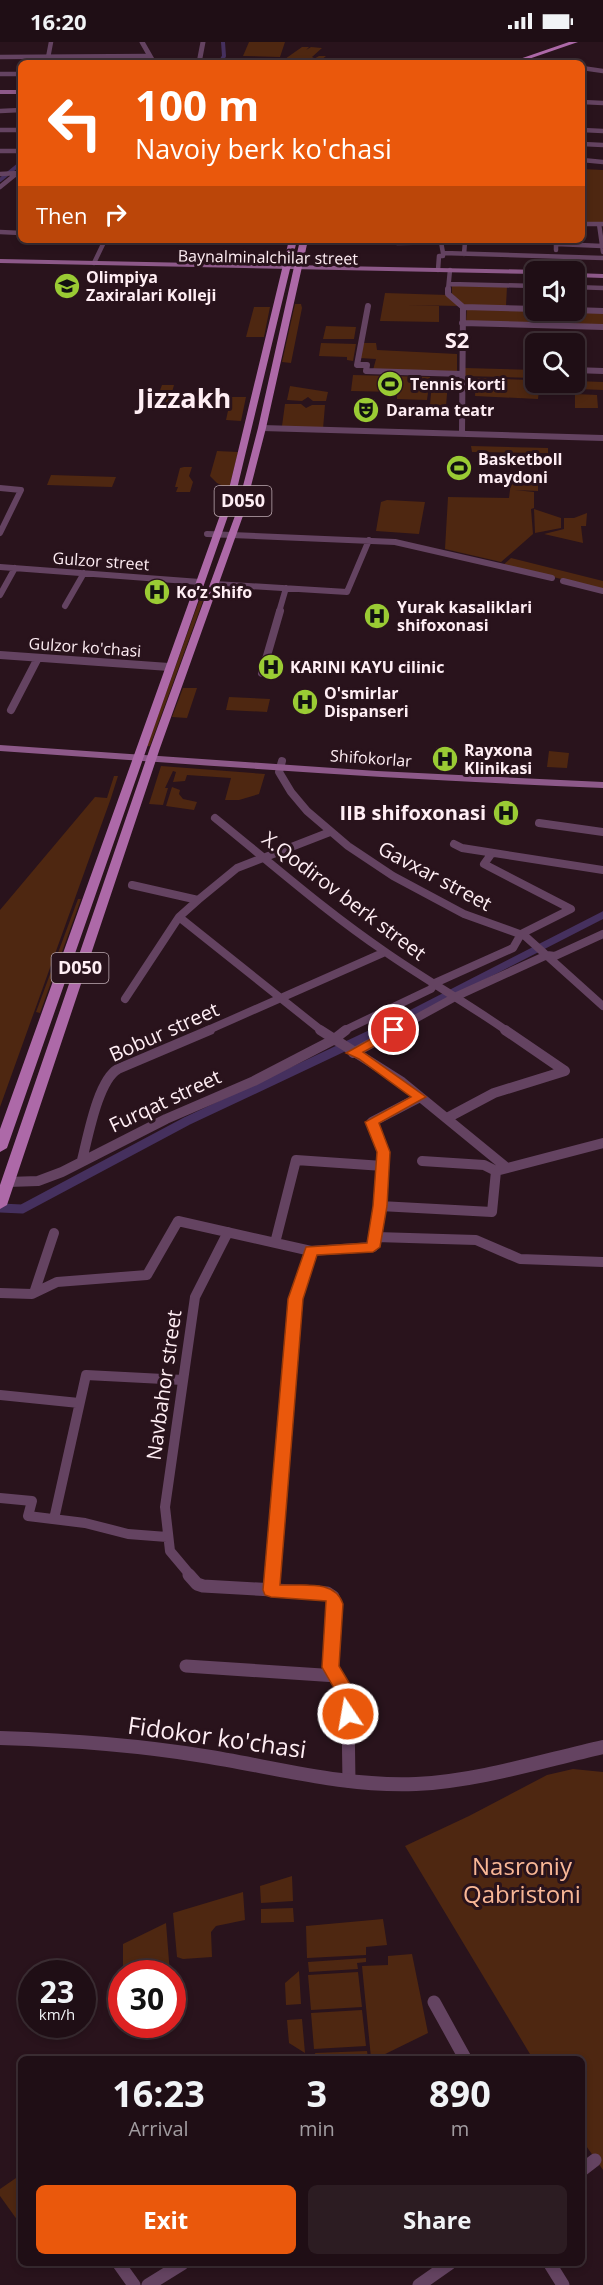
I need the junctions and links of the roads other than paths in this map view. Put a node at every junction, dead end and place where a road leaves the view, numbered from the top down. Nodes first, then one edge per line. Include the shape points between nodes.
1 (51, 42) edge
2 (142, 42) edge
3 (205, 42) edge
4 (575, 42) edge
5 (584, 42) edge
6 (544, 53) junction
7 (148, 56) junction
8 (0, 57) edge
9 (48, 57) junction
10 (48, 60) edge
11 (151, 60) edge
12 (202, 60) edge
13 (521, 60) edge
14 (527, 60) edge
15 (585, 69) edge
16 (603, 71) edge
17 (0, 74) edge
18 (18, 74) edge
19 (0, 92) edge
20 (18, 92) edge
21 (585, 102) edge
22 (603, 103) edge
23 (18, 110) edge
24 (0, 111) edge
25 (0, 130) edge
26 (18, 130) edge
27 (585, 130) edge
28 (603, 131) edge
29 (585, 144) edge
30 (603, 145) edge
31 (0, 151) edge
32 (18, 151) edge
33 (585, 160) edge
34 (603, 162) edge
35 (0, 174) edge
36 (18, 174) edge
37 (0, 187) edge
38 (585, 224) edge
39 (601, 224) edge
40 (0, 232) edge
41 (18, 233) edge
42 (602, 238) edge
43 (104, 243) edge
44 (292, 243) edge
45 (303, 243) edge
46 (418, 243) edge
47 (441, 243) edge
48 (465, 243) edge
49 (396, 244) edge
50 (602, 248) edge
51 (443, 253) junction
52 (556, 253) junction
53 (464, 254) junction
54 (603, 257) edge
55 (0, 263) edge
56 (94, 263) junction
57 (149, 266) junction
58 (286, 269) junction
59 (297, 269) junction
60 (438, 270) junction
61 (450, 272) junction
62 (525, 272) edge
63 (585, 274) edge
64 (603, 274) edge
65 (525, 275) edge
66 (449, 284) junction
67 (525, 286) edge
68 (585, 287) edge
69 (603, 288) edge
70 (368, 306) dead end
71 (463, 307) junction
72 (525, 309) edge
73 (585, 310) edge
74 (603, 311) edge
75 (462, 323) junction
76 (603, 327) edge
77 (266, 357) junction
78 (277, 357) junction
79 (585, 370) edge
80 (603, 371) edge
81 (462, 374) junction
82 (262, 428) junction
83 (462, 432) junction
84 (603, 433) edge
85 (603, 438) edge
86 (0, 488) edge
87 (0, 533) edge
88 (207, 534) dead end
89 (217, 535) junction
90 (232, 535) junction
91 (369, 540) junction
92 (207, 564) junction
93 (221, 566) junction
94 (0, 567) edge
95 (15, 568) junction
96 (84, 573) junction
97 (552, 578) dead end
98 (563, 581) dead end
99 (200, 582) junction
100 (215, 584) junction
101 (286, 588) junction
102 (603, 591) edge
103 (0, 595) edge
104 (65, 606) dead end
105 (0, 655) edge
106 (38, 658) junction
107 (169, 667) junction
108 (262, 673) dead end
109 (10, 710) dead end
110 (0, 742) edge
111 (0, 748) edge
112 (139, 753) junction
113 (152, 757) junction
114 (281, 764) junction
115 (603, 778) edge
116 (603, 785) edge
117 (215, 818) dead end
118 (539, 823) dead end
119 (330, 832) junction
120 (603, 832) edge
121 (454, 844) dead end
122 (492, 853) junction
123 (264, 858) junction
124 (603, 870) edge
125 (132, 885) dead end
126 (198, 900) junction
127 (179, 917) junction
128 (520, 934) junction
129 (602, 935) edge
130 (385, 952) junction
131 (547, 955) junction
132 (435, 983) junction
133 (457, 996) junction
134 (282, 998) junction
135 (125, 999) dead end
136 (603, 1006) edge
137 (333, 1040) junction
138 (353, 1053) junction
139 (420, 1097) junction
140 (447, 1118) junction
141 (603, 1143) edge
142 (0, 1148) edge
143 (82, 1160) junction
144 (422, 1161) dead end
145 (14, 1162) junction
146 (384, 1166) junction
147 (507, 1168) junction
148 (0, 1169) edge
149 (496, 1171) junction
150 (3, 1180) edge
151 (1, 1202) edge
152 (380, 1206) junction
153 (228, 1232) junction
154 (54, 1233) dead end
155 (376, 1237) junction
156 (275, 1243) junction
157 (311, 1251) junction
158 (603, 1262) edge
159 (0, 1293) edge
160 (34, 1293) junction
161 (183, 1380) junction
162 (0, 1395) edge
163 (79, 1403) junction
164 (0, 1498) edge
165 (54, 1519) junction
166 (167, 1537) junction
167 (271, 1590) junction
168 (186, 1666) dead end
169 (337, 1676) junction
170 (0, 1738) edge
171 (603, 1746) edge
172 (349, 1781) junction
173 (434, 2002) dead end
174 (464, 2056) edge
175 (595, 2160) dead end
176 (585, 2168) edge
177 (121, 2266) edge
178 (179, 2266) edge
179 (446, 2266) edge
180 (551, 2266) edge
181 (134, 2285) edge
182 (148, 2285) edge
183 (419, 2285) edge
184 (563, 2285) edge

1 - 9 street
2 - 7 street
3 - 12 street
4 - 6 main road
5 - 6 main road
6 - 13 main road
6 - 14 main road
7 - 9 street
7 - 11 street
8 - 9 street
9 - 10 street
15 - 16 street
17 - 18 street
19 - 20 main road
21 - 22 street
23 - 24 street
25 - 26 street
27 - 28 street
29 - 30 street
31 - 32 street
33 - 34 street
35 - 36 street
36 - 37 street
38 - 39 street
39 - 42 street
40 - 41 street
42 - 50 street
43 - 56 street
44 - 58 main road, D050
45 - 59 main road, D050
46 - 49 street
47 - 51 street
48 - 53 street
50 - 52 street
50 - 54 street
51 - 53 street
51 - 60 street
52 - 53 street
52 - 54 street
55 - 56 main road, Baynalminalchilar street
55 - 57 main road, Baynalminalchilar street
56 - 57 main road, Baynalminalchilar street
57 - 58 main road, Baynalminalchilar street
58 - 59 main road, Baynalminalchilar street
58 - 77 main road, D050
59 - 60 main road, Baynalminalchilar street
59 - 61 main road, Baynalminalchilar street
59 - 78 main road, D050
60 - 61 main road, Baynalminalchilar street
61 - 62 main road, Baynalminalchilar street
61 - 65 main road, Baynalminalchilar street
61 - 66 street
63 - 64 main road
66 - 67 street
66 - 71 street via 448,294
68 - 69 street
70 - 81 street via 357,365 367,365 366,371
71 - 72 street
71 - 75 street
73 - 74 street
75 - 76 street
75 - 81 street
77 - 78 main road
77 - 89 main road, D050 via 232,492
78 - 82 main road, D050
79 - 80 street
81 - 83 street
82 - 83 street
82 - 90 main road, D050
83 - 84 street
83 - 85 street
86 - 87 street via 21,490
88 - 89 street
89 - 90 street
89 - 92 main road, D050
90 - 91 street
90 - 93 main road, D050
91 - 97 street via 406,544
91 - 101 street via 347,591
92 - 93 main road via 216,561
92 - 99 main road, D050
93 - 100 main road, D050
94 - 95 street, Gulzor street
95 - 96 street, Gulzor street
95 - 103 street
96 - 99 street, Gulzor street
96 - 104 street
98 - 102 street
99 - 107 main road, D050
100 - 101 street
100 - 113 main road, D050
101 - 108 street
105 - 106 street, Gulzor ko'chasi
106 - 107 street, Gulzor ko'chasi
106 - 109 street
107 - 112 main road, D050
110 - 112 main road
111 - 112 main road
112 - 113 main road, Shifokorlar
112 - 142 main road, D050
113 - 114 main road, Shifokorlar
113 - 145 main road, D050
114 - 115 main road, Shifokorlar
114 - 116 main road, Shifokorlar
114 - 119 street, Gavxar street via 279,772 286,788
117 - 123 street, X.Qodirov berk street
118 - 120 street
119 - 123 street
119 - 128 street, Gavxar street via 380,870 481,922
121 - 122 street
122 - 124 street
122 - 128 street, Furqat street via 484,864 571,909
123 - 126 street via 237,868
123 - 130 street, X.Qodirov berk street
125 - 126 street
126 - 127 street
127 - 134 street
127 - 135 street
128 - 131 street, Gavxar street
128 - 132 street, Furqat street via 513,948
129 - 131 street via 555,956
130 - 132 street, X.Qodirov berk street
130 - 134 street, Bobur street
131 - 133 street
131 - 136 street
132 - 133 street, X.Qodirov berk street
132 - 137 street, Furqat street via 431,989 341,1032
133 - 138 street
133 - 140 street, X.Qodirov berk street via 565,1071 494,1092
134 - 137 street
134 - 143 street, Bobur street via 114,1070 103,1087
137 - 138 street
137 - 143 street, Furqat street
138 - 139 street
139 - 140 street
139 - 146 street via 372,1122 384,1152
140 - 147 street
141 - 147 street
143 - 150 street, Furqat street via 38,1181
144 - 149 street via 484,1165
145 - 148 main road
145 - 150 main road, D050
146 - 152 street
146 - 156 street via 296,1160
147 - 149 street
149 - 152 street via 492,1212
150 - 151 main road
152 - 155 street
153 - 156 street
153 - 160 street via 178,1221 147,1275 57,1282
153 - 161 street, Navbahor street via 195,1296
154 - 160 street
155 - 157 street via 373,1247
155 - 158 street via 476,1240 520,1259
156 - 157 street
157 - 167 street via 295,1299
159 - 160 street
161 - 163 street via 86,1375
161 - 166 street, Navbahor street via 165,1507
162 - 163 street
163 - 165 street
164 - 165 street via 32,1501 28,1516
165 - 166 street via 85,1522 128,1534
166 - 167 street, Navbahor street via 170,1551 197,1584
167 - 169 street via 327,1593 333,1597 330,1667
168 - 169 street
169 - 172 street via 348,1714
170 - 172 street, Fidokor ko'chasi via 177,1752
171 - 172 street, Fidokor ko'chasi via 452,1780 390,1784
173 - 174 street
175 - 176 street
177 - 181 street
178 - 182 street
179 - 183 street
180 - 184 street

